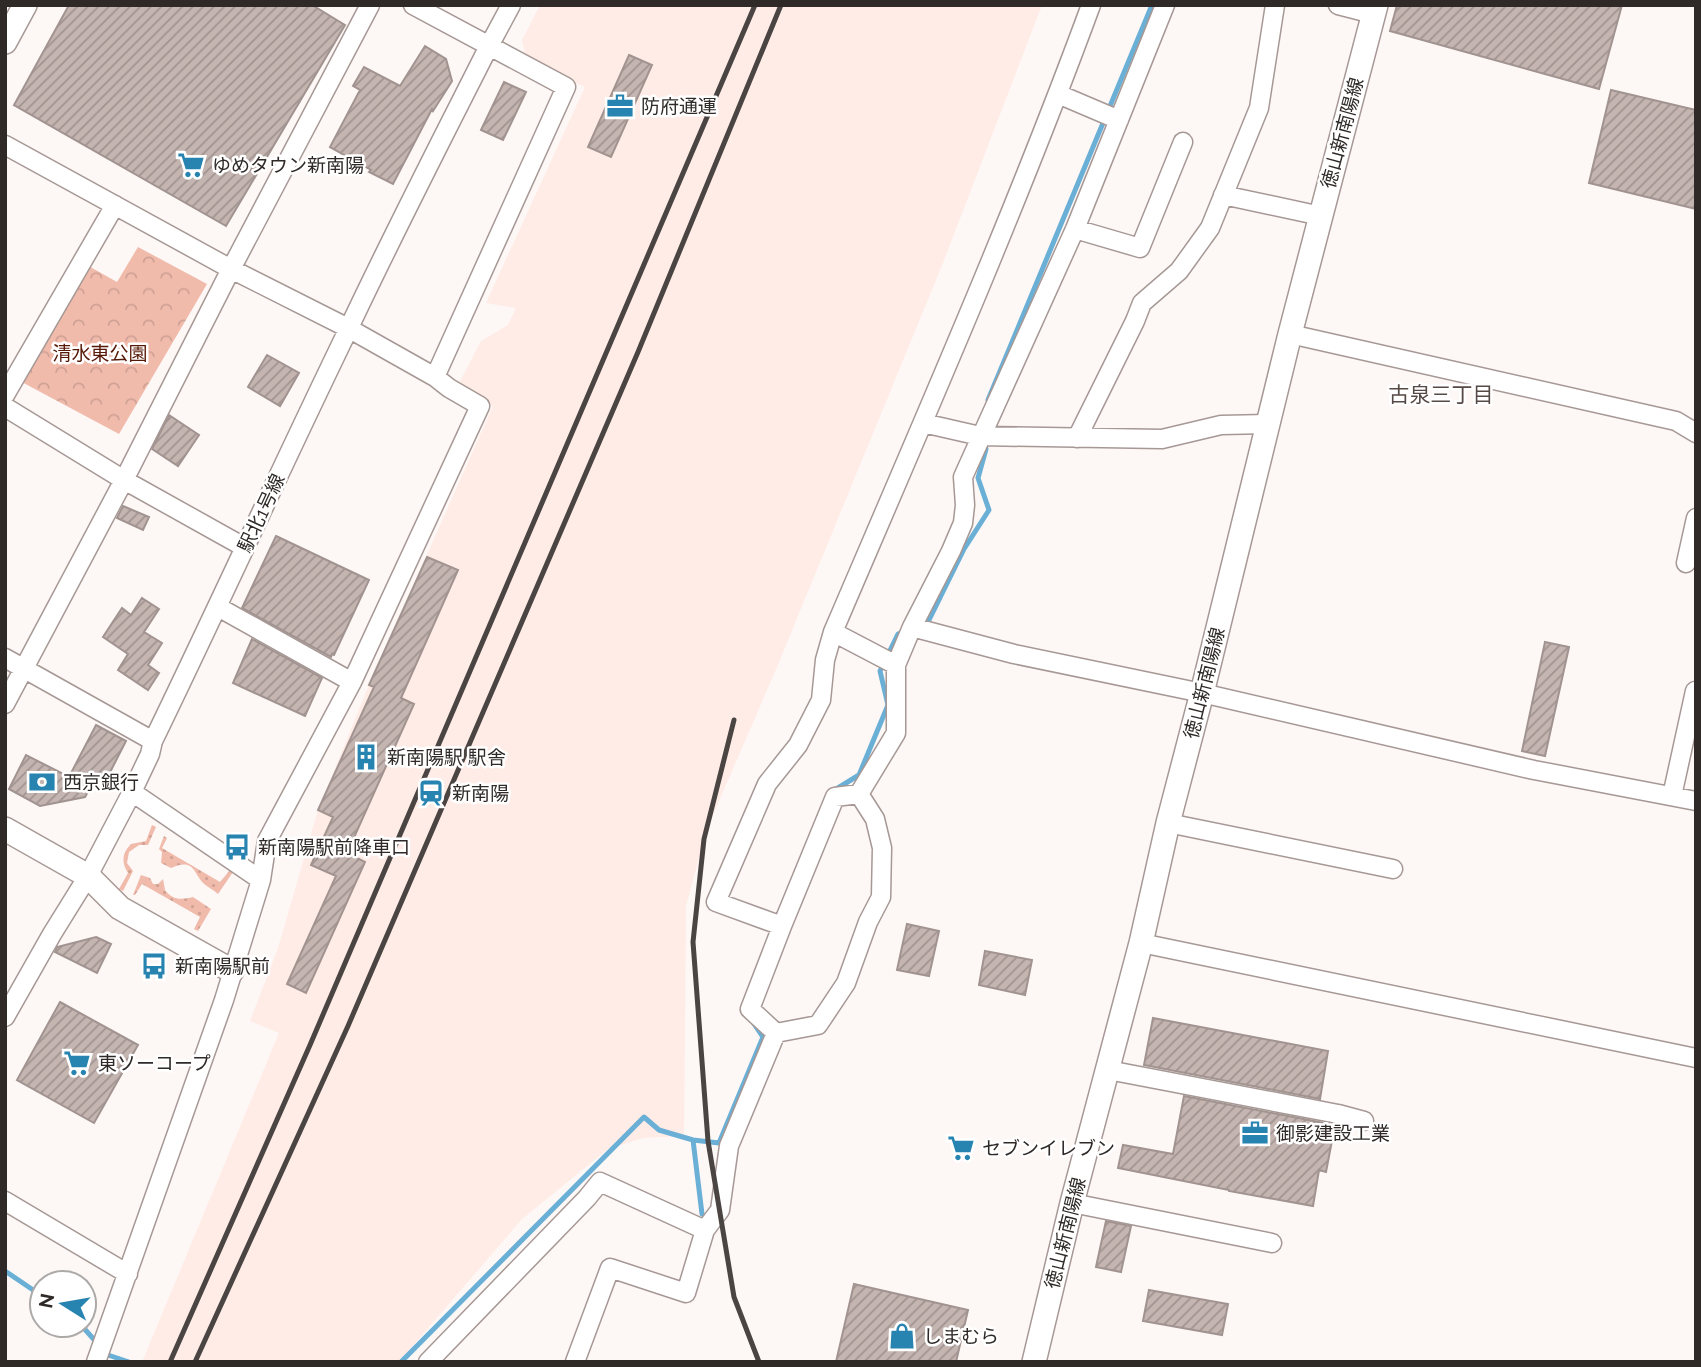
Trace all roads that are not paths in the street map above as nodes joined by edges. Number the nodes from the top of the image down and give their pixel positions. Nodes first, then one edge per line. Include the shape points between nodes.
1 (25, 5) edge
2 (370, 5) edge
3 (413, 5) edge
4 (511, 5) edge
5 (1091, 5) edge
6 (1165, 5) edge
7 (1275, 5) edge
8 (1338, 5) edge
9 (1374, 10) edge
10 (5, 42) edge
11 (489, 46) junction
12 (1058, 94) junction
13 (1119, 120) junction
14 (1183, 142) dead end
15 (5, 145) edge
16 (1223, 195) junction
17 (115, 205) junction
18 (1321, 216) junction
19 (1075, 229) junction
20 (230, 268) junction
21 (348, 328) junction
22 (1290, 334) junction
23 (435, 377) junction
24 (5, 395) edge
25 (5, 407) edge
26 (923, 423) junction
27 (1268, 424) junction
28 (1696, 433) edge
29 (980, 436) junction
30 (1077, 438) junction
31 (124, 480) junction
32 (1696, 518) edge
33 (244, 547) junction
34 (1686, 563) dead end
35 (218, 607) junction
36 (912, 627) junction
37 (834, 632) junction
38 (5, 658) edge
39 (896, 665) junction
40 (25, 668) junction
41 (352, 682) junction
42 (1695, 691) edge
43 (1202, 693) junction
44 (5, 704) edge
45 (153, 741) junction
46 (132, 792) junction
47 (859, 794) junction
48 (1672, 796) junction
49 (1696, 801) edge
50 (1168, 823) junction
51 (5, 829) edge
52 (1393, 869) dead end
53 (88, 876) junction
54 (261, 880) junction
55 (782, 926) junction
56 (1141, 943) junction
57 (232, 971) junction
58 (5, 1017) edge
59 (776, 1033) junction
60 (1696, 1058) edge
61 (1108, 1070) junction
62 (1364, 1121) dead end
63 (5, 1200) edge
64 (1072, 1203) junction
65 (705, 1230) junction
66 (1272, 1243) dead end
67 (128, 1274) junction
68 (96, 1362) edge
69 (428, 1362) edge
70 (575, 1362) edge
71 (1034, 1362) edge

1 - 10 main road
2 - 20 street
3 - 11 street
4 - 11 street, 駅北1号線
5 - 12 street
6 - 13 street
7 - 16 street via 1259,108
8 - 9 street
9 - 18 main road, 徳山新南陽線
11 - 21 street, 駅北1号線
11 - 23 street via 566,87
12 - 13 street
12 - 26 street
13 - 19 street
14 - 19 street via 1140,248
15 - 17 street
16 - 18 street
16 - 30 street via 1210,228 1179,271 1142,303
17 - 20 street
17 - 24 street
18 - 22 main road, 徳山新南陽線
19 - 29 street
20 - 21 street
20 - 31 street
21 - 23 street
21 - 33 street, 駅北1号線
22 - 27 main road, 徳山新南陽線
22 - 28 street via 1676,421
23 - 41 street via 480,406
25 - 31 street
26 - 29 street
26 - 37 street
27 - 30 street via 1221,425 1161,439
27 - 43 main road, 徳山新南陽線
29 - 30 street
29 - 36 street via 963,477 963,523
31 - 33 street
31 - 40 street
32 - 34 street
33 - 35 street, 駅北1号線
35 - 41 street
35 - 45 street, 駅北1号線
36 - 39 street
36 - 43 street via 1014,654
37 - 39 street
37 - 55 street via 825,660 821,700 798,745 767,784 716,902
38 - 40 street
39 - 47 street via 896,733
40 - 44 street
40 - 45 street
41 - 54 street via 267,841
42 - 48 street
43 - 48 street via 1534,770
43 - 50 main road, 徳山新南陽線
45 - 46 street, 駅北1号線
46 - 53 street, 駅北1号線
46 - 54 street
47 - 55 street via 835,797
47 - 59 street via 875,819 881,848 881,897 846,983 818,1025
48 - 49 street
50 - 52 street
50 - 56 main road, 徳山新南陽線
51 - 53 main road
53 - 57 main road via 120,908
53 - 58 street, 駅北1号線
54 - 57 street
55 - 59 street via 750,1009
56 - 60 street
56 - 61 main road, 徳山新南陽線
57 - 67 street
59 - 65 street via 729,1146 720,1210
61 - 62 street
61 - 64 main road, 徳山新南陽線
63 - 67 street
64 - 66 street
64 - 71 main road, 徳山新南陽線
65 - 69 street via 600,1182
65 - 70 street via 686,1293 610,1268
67 - 68 street

